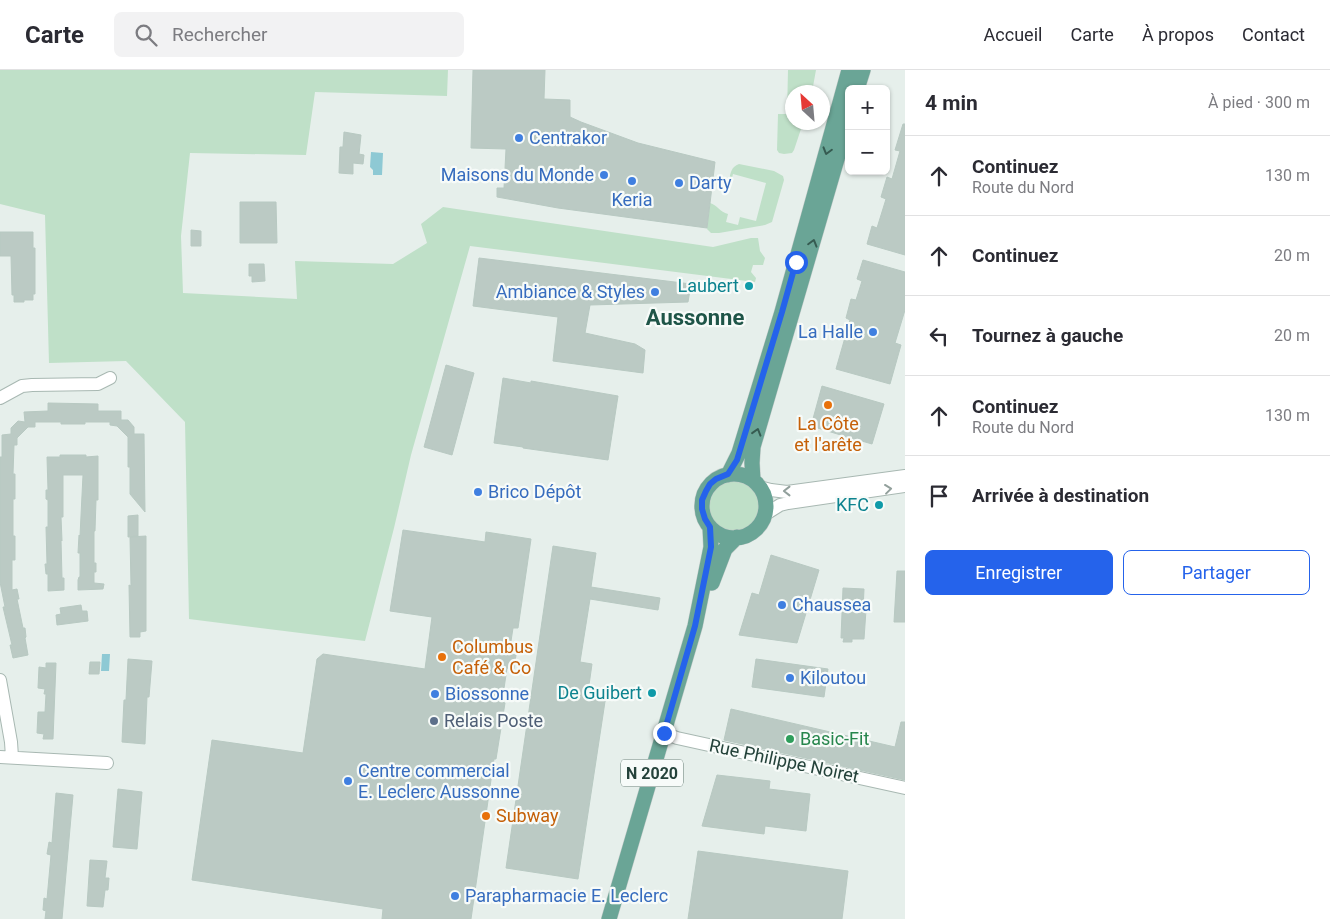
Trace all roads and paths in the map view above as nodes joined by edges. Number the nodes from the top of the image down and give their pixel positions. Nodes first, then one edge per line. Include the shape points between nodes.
1 (850, 70) edge
2 (863, 70) edge
3 (858, 85) edge
4 (845, 130) edge
5 (110, 378) dead end
6 (0, 398) edge
7 (728, 474) junction
8 (905, 476) edge
9 (756, 483) junction
10 (905, 486) edge
11 (764, 515) junction
12 (710, 527) junction
13 (737, 537) junction
14 (695, 626) junction
15 (0, 680) edge
16 (664, 733) junction
17 (6, 757) edge
18 (107, 763) dead end
19 (905, 788) edge
20 (609, 919) edge

1 -> 7 main road via 782,312 739,453
2 - 3 main road
9 -> 4 main road via 753,447
5 - 6 street via 98,384 32,384
7 - 9 main road via 745,476
7 - 12 main road via 710,484 702,500 702,509
8 -> 9 street via 787,492 771,490
9 - 11 main road via 765,500
11 -> 10 street via 788,503
11 - 13 main road via 757,528
12 - 13 main road via 722,535
12 - 14 main road, N 2020 via 711,547
13 - 14 main road, N 2020 via 722,555
14 - 16 main road, N 2020
15 - 17 street via 12,742
16 - 19 street, Rue Philippe Noiret
16 - 20 main road, N 2020
17 - 18 street

